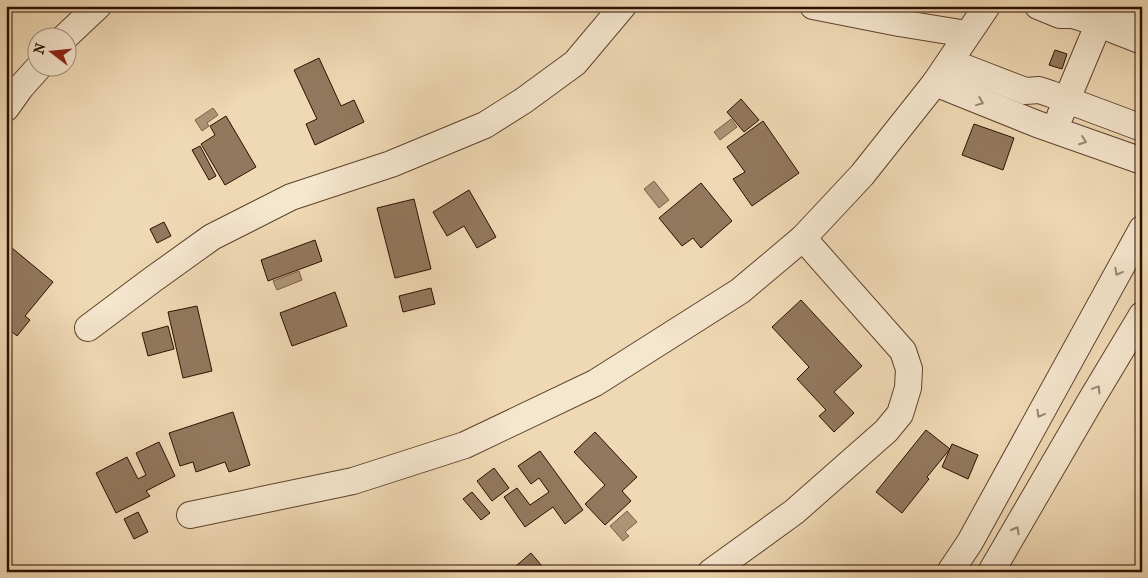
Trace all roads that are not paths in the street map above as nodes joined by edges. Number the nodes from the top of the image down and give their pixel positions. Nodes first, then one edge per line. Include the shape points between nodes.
1 (98, 6) edge
2 (623, 6) edge
3 (813, 6) edge
4 (987, 6) edge
5 (1049, 11) edge
6 (1102, 18) edge
7 (1142, 18) edge
8 (75, 28) edge
9 (967, 34) junction
10 (1142, 41) edge
11 (1142, 54) edge
12 (950, 62) junction
13 (29, 78) edge
14 (935, 83) junction
15 (6, 108) edge
16 (1061, 114) junction
17 (1142, 128) edge
18 (1142, 141) edge
19 (1142, 161) edge
20 (1142, 229) edge
21 (803, 238) junction
22 (1142, 315) edge
23 (88, 328) dead end
24 (190, 515) dead end
25 (711, 572) edge
26 (950, 572) edge
27 (992, 572) edge

1 - 8 street
2 - 23 street via 575,63 485,125 391,164 291,197 256,214 212,237
3 - 9 street
4 - 9 street
5 - 6 street
6 - 7 street
6 - 10 street
6 - 11 street
6 - 16 street
9 - 12 street
12 - 14 street
12 - 16 street via 1025,91 1039,90
13 - 15 street
14 -> 16 street
14 - 21 street via 862,175
16 - 17 street
16 - 18 street
16 -> 19 street
20 -> 26 street via 970,542
21 - 24 street via 740,291 595,383 465,445 353,482
21 - 25 street via 903,351 909,369 908,388 900,414 886,430 794,512
27 -> 22 street

